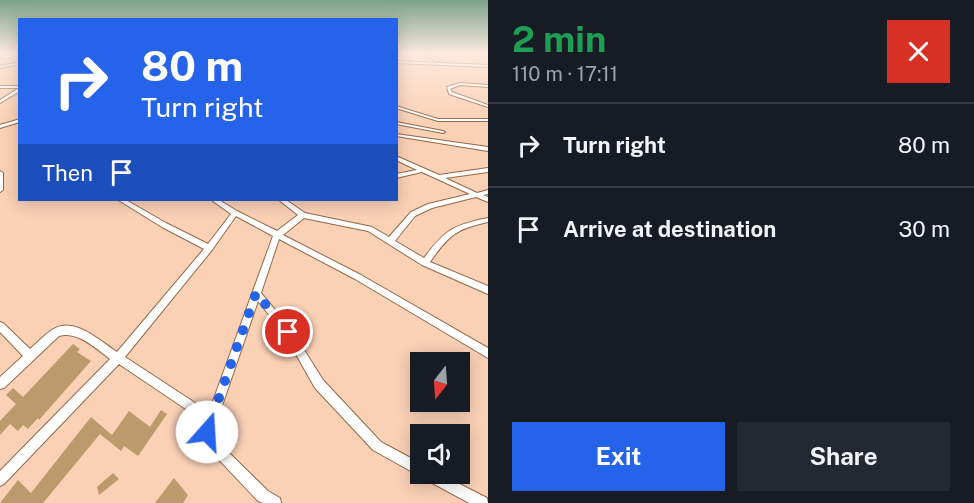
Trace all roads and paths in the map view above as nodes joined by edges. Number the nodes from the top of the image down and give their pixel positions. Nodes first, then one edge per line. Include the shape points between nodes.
1 (488, 86) edge
2 (0, 87) edge
3 (18, 88) edge
4 (18, 89) edge
5 (0, 102) edge
6 (488, 106) edge
7 (398, 108) edge
8 (488, 120) edge
9 (18, 121) edge
10 (398, 123) edge
11 (407, 125) junction
12 (0, 127) edge
13 (443, 132) dead end
14 (398, 135) edge
15 (407, 137) junction
16 (488, 149) edge
17 (398, 159) edge
18 (423, 170) junction
19 (488, 170) edge
20 (0, 173) edge
21 (398, 176) edge
22 (437, 177) junction
23 (0, 184) edge
24 (0, 190) edge
25 (488, 192) edge
26 (474, 194) junction
27 (488, 200) edge
28 (125, 201) edge
29 (217, 201) edge
30 (283, 201) edge
31 (235, 213) junction
32 (303, 215) junction
33 (488, 220) edge
34 (278, 235) junction
35 (390, 241) junction
36 (209, 248) junction
37 (425, 263) junction
38 (488, 290) edge
39 (256, 293) junction
40 (0, 326) edge
41 (488, 353) edge
42 (30, 356) junction
43 (117, 358) junction
44 (0, 384) edge
45 (211, 420) junction
46 (410, 464) edge
47 (0, 480) edge
48 (447, 484) edge
49 (262, 499) edge
50 (275, 503) edge
51 (482, 503) edge

1 - 6 street via 460,84 448,88 458,98
2 - 3 street
4 - 5 street
7 - 8 street via 438,120
9 - 12 street
10 - 11 street
11 - 13 street
11 - 15 street
14 - 15 street
15 - 16 street
17 - 18 street
18 - 21 street
18 - 22 street
19 - 22 street
20 - 23 street
22 - 26 street
23 - 24 street
25 - 26 street
26 - 27 street
26 - 35 street via 412,214
28 - 36 street
29 - 31 street
30 - 32 street
31 - 34 street
31 - 36 street
32 - 34 street
32 - 35 street via 360,226
33 - 37 street via 454,229 443,237
34 - 39 street
34 - 41 street
35 - 37 street
36 - 43 street
37 - 38 street
39 - 45 street
39 - 46 street via 288,332 319,384 377,446
40 - 42 street
42 - 43 street via 56,333 70,330
42 - 44 street
43 - 45 street
43 - 47 street
45 - 49 street via 209,441
48 - 51 street
49 - 50 street

